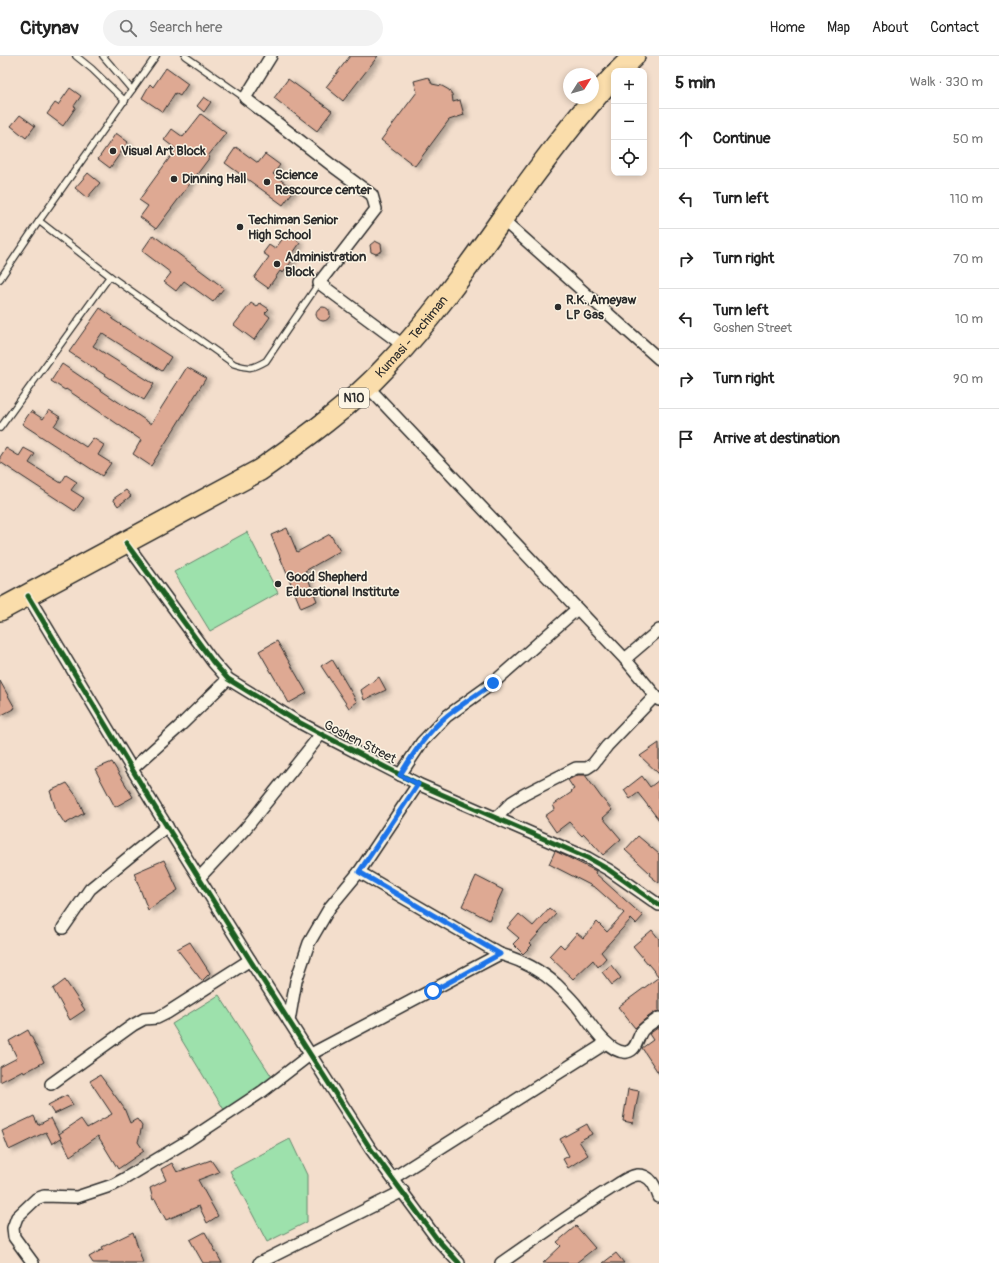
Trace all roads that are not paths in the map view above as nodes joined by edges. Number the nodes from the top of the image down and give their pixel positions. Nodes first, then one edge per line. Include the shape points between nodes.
1 (76, 56) edge
2 (103, 56) edge
3 (156, 56) edge
4 (184, 56) edge
5 (271, 56) edge
6 (634, 56) edge
7 (622, 68) edge
8 (611, 79) edge
9 (132, 90) junction
10 (245, 98) junction
11 (125, 101) junction
12 (502, 219) junction
13 (39, 221) junction
14 (110, 276) junction
15 (0, 279) edge
16 (319, 283) junction
17 (404, 346) junction
18 (659, 359) edge
19 (367, 386) junction
20 (0, 428) edge
21 (126, 543) junction
22 (28, 596) junction
23 (577, 609) junction
24 (0, 610) edge
25 (659, 630) edge
26 (625, 659) junction
27 (228, 678) junction
28 (657, 698) edge
29 (321, 734) junction
30 (132, 769) junction
31 (400, 775) junction
32 (418, 784) junction
33 (496, 818) junction
34 (167, 826) junction
35 (359, 872) junction
36 (199, 878) junction
37 (659, 905) edge
38 (63, 928) dead end
39 (500, 954) junction
40 (250, 960) junction
41 (659, 1018) edge
42 (289, 1020) junction
43 (606, 1043) junction
44 (311, 1054) junction
45 (51, 1084) dead end
46 (393, 1178) junction
47 (403, 1191) junction
48 (659, 1197) edge
49 (33, 1263) edge
50 (259, 1263) edge
51 (459, 1263) edge
52 (501, 1263) edge

1 - 11 lane
2 - 9 lane
3 - 9 lane
4 - 10 lane
5 - 10 street
6 - 7 highway
8 - 12 highway, Kumasi - Techiman / N10 via 580,115
9 - 11 lane
10 - 16 street via 372,195 376,209
11 - 13 lane
12 - 17 highway, Kumasi - Techiman / N10 via 453,287
12 - 18 street
13 - 14 lane
13 - 15 lane
14 - 16 lane via 234,364 248,368 266,361
14 - 20 lane
16 - 17 street
17 - 19 highway, Kumasi - Techiman / N10
19 - 21 highway, Kumasi - Techiman / N10 via 260,470
19 - 23 street
21 - 22 highway, Kumasi - Techiman / N10
21 - 27 street, Goshen Street via 213,662
22 - 24 highway, Kumasi - Techiman / N10
22 - 30 street
23 - 26 street
23 - 31 street via 493,683 447,716 422,742
25 - 26 street
26 - 28 street
27 - 29 street, Goshen Street
27 - 30 street
28 - 33 street via 607,746 593,764 587,768 576,768 525,794 512,802
29 - 31 street, Goshen Street
29 - 36 street via 245,829
30 - 34 street
31 - 32 street, Goshen Street
32 - 33 street, Goshen Street
32 - 35 street
33 - 37 street, Goshen Street via 588,858
34 - 36 street
34 - 38 street via 90,889
35 - 39 street
35 - 42 street via 330,907 309,943 296,981
36 - 40 street
39 - 43 street via 531,965 556,984
39 - 44 street
40 - 42 street
40 - 45 street via 167,1013 133,1025
41 - 43 street via 642,1030 635,1047 628,1052 620,1052
42 - 44 street
43 - 46 street
44 - 46 street via 370,1148
44 - 49 street via 263,1091 124,1179 77,1197 44,1196 36,1199 17,1217 13,1228 14,1237
46 - 47 street
47 - 50 street
47 - 51 street via 437,1239
48 - 52 street via 655,1185 648,1178 637,1175 575,1211

